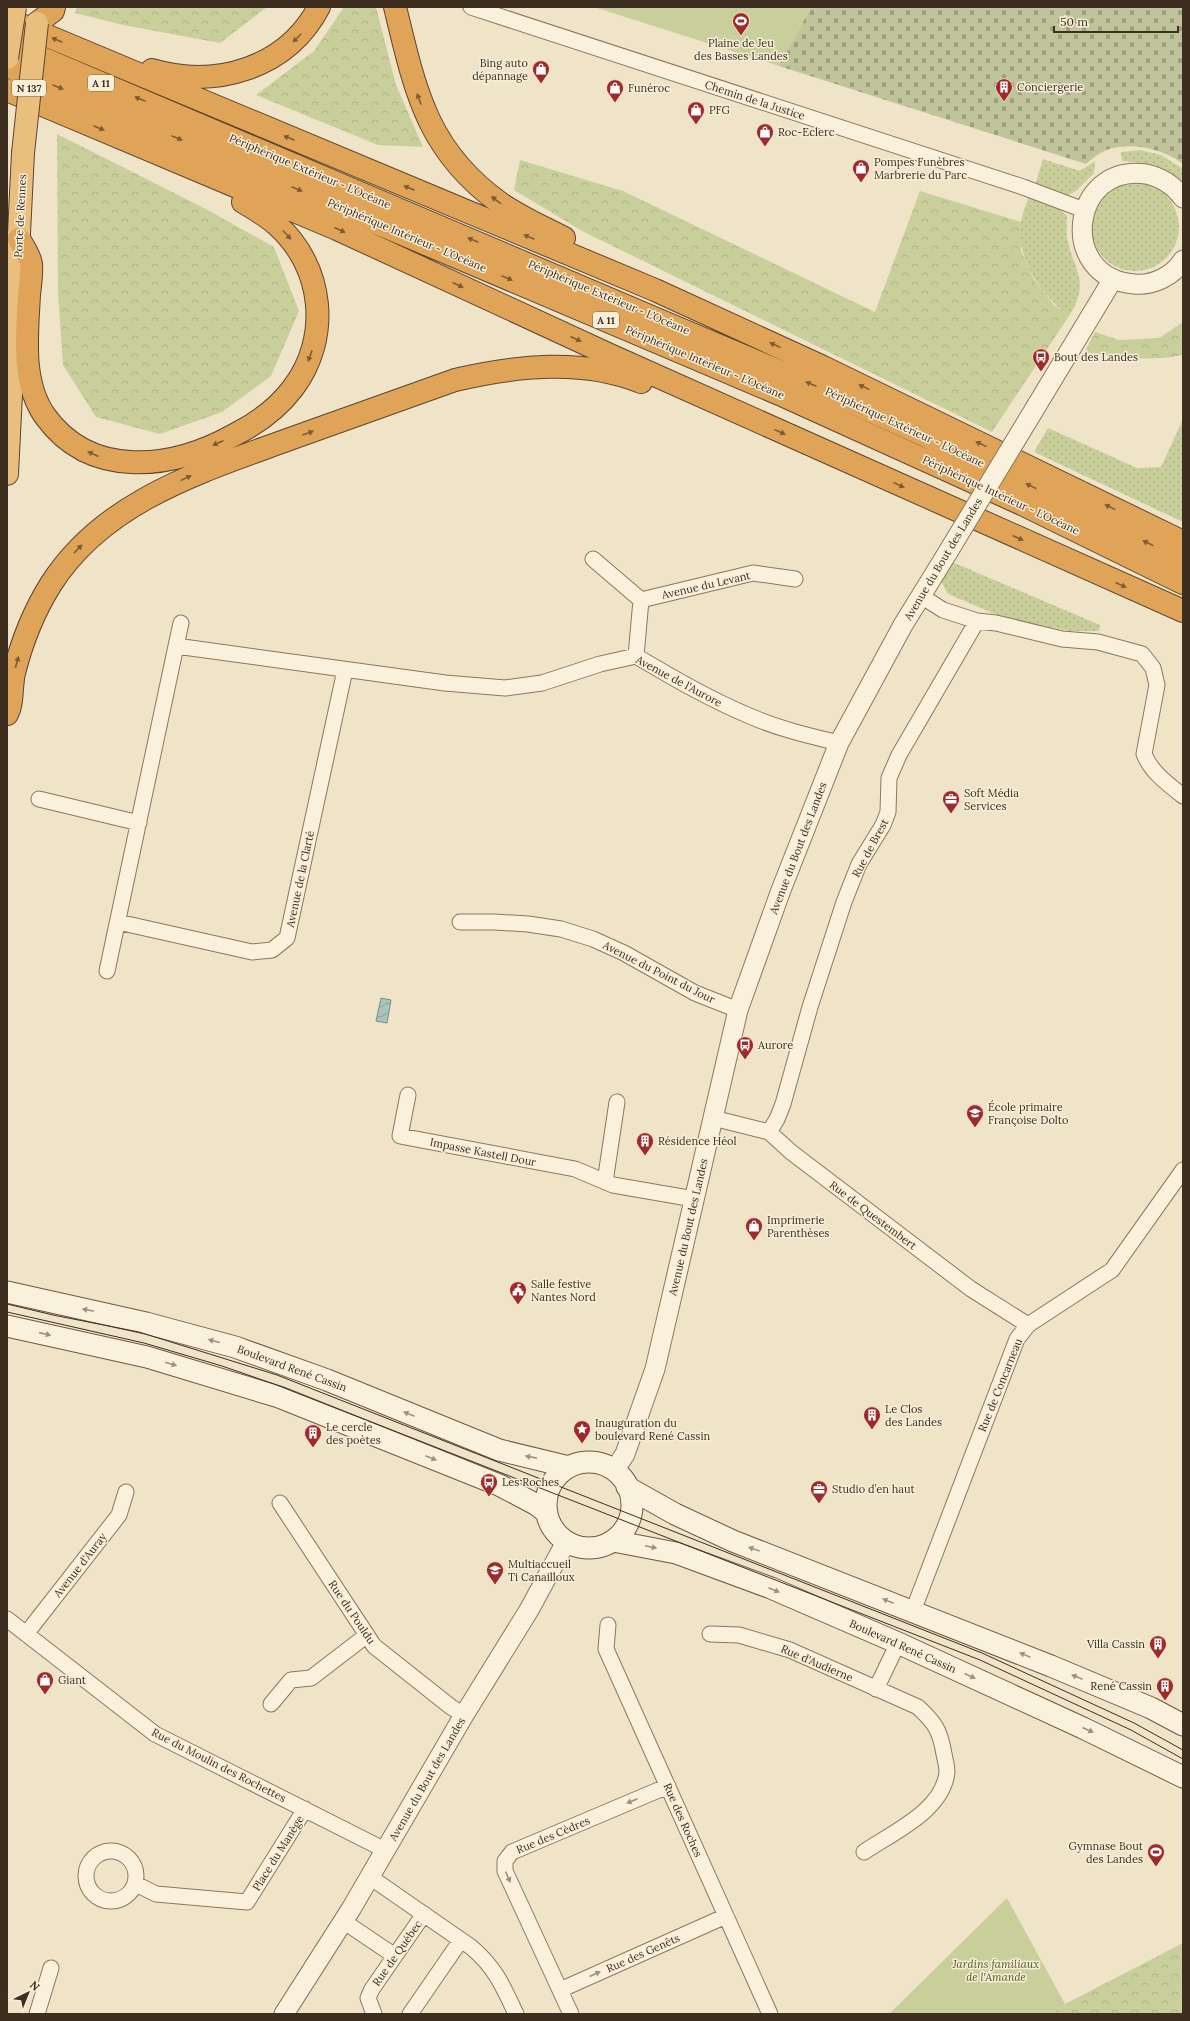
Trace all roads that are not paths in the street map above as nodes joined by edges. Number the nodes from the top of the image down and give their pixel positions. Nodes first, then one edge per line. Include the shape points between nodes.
1 (15, 7) edge
2 (54, 7) edge
3 (320, 7) edge
4 (395, 7) edge
5 (471, 7) edge
6 (39, 15) edge
7 (7, 19) edge
8 (7, 43) edge
9 (16, 62) edge
10 (119, 67) junction
11 (7, 90) edge
12 (226, 184) junction
13 (1183, 198) edge
14 (1084, 210) junction
15 (19, 239) junction
16 (1183, 260) edge
17 (1113, 279) junction
18 (655, 290) junction
19 (745, 416) junction
20 (7, 474) edge
21 (1183, 542) edge
22 (593, 559) dead end
23 (1183, 560) edge
24 (795, 579) dead end
25 (1183, 583) edge
26 (921, 596) junction
27 (641, 600) junction
28 (1183, 611) edge
29 (977, 621) junction
30 (181, 623) dead end
31 (176, 646) junction
32 (636, 656) junction
33 (345, 670) junction
34 (7, 714) edge
35 (839, 744) junction
36 (1183, 796) edge
37 (39, 798) dead end
38 (139, 823) junction
39 (118, 922) junction
40 (460, 922) dead end
41 (107, 971) dead end
42 (738, 1010) junction
43 (408, 1095) dead end
44 (617, 1102) dead end
45 (713, 1118) junction
46 (769, 1132) junction
47 (1183, 1170) edge
48 (605, 1182) junction
49 (694, 1200) junction
50 (7, 1292) edge
51 (1028, 1325) junction
52 (7, 1326) edge
53 (569, 1467) junction
54 (621, 1479) junction
55 (126, 1492) dead end
56 (280, 1504) dead end
57 (547, 1513) junction
58 (613, 1540) junction
59 (566, 1542) junction
60 (913, 1611) junction
61 (7, 1619) edge
62 (608, 1625) dead end
63 (26, 1634) junction
64 (710, 1634) dead end
65 (367, 1635) junction
66 (898, 1643) junction
67 (876, 1688) junction
68 (271, 1704) dead end
69 (464, 1715) junction
70 (1183, 1724) edge
71 (1183, 1777) edge
72 (668, 1786) junction
73 (305, 1809) junction
74 (385, 1850) junction
75 (864, 1852) dead end
76 (370, 1877) junction
77 (136, 1884) dead end
78 (424, 1914) junction
79 (726, 1916) junction
80 (343, 1921) junction
81 (462, 1940) junction
82 (395, 1956) junction
83 (51, 1968) dead end
84 (560, 1990) junction
85 (37, 2014) edge
86 (284, 2014) edge
87 (374, 2014) edge
88 (410, 2014) edge
89 (516, 2014) edge
90 (570, 2014) edge
91 (770, 2014) edge

1 - 9 highway, bridge
2 - 6 highway via 53,11
3 -> 10 highway via 306,29 280,54 235,74 216,77 178,76 140,66
18 -> 4 highway via 641,276 514,212 484,191 464,172 447,152 423,110
5 - 14 street, Chemin de la Justice via 1023,187
6 - 15 highway, Porte de Rennes / N 137, bridge via 23,153
10 -> 7 highway
8 - 9 highway
23 -> 9 highway, Périphérique Extérieur - L’Océane / A 11 via 926,436 828,392
9 -> 25 highway, Périphérique Intérieur - L’Océane / A 11 via 784,396 1018,502
18 -> 10 highway
11 -> 12 highway
12 -> 15 highway via 236,197 265,214 299,250 310,270 316,291 318,329 310,358 294,387 284,399 240,432 181,458 145,463 101,457 64,437 47,418 36,400 30,376 27,352 31,262
12 -> 19 highway via 336,229
13 - 14 street via 1176,189 1159,178 1131,174 1112,179 1103,185 1095,192
14 - 17 street via 1081,230 1086,250 1096,267
15 - 20 highway, Porte de Rennes / N 137
16 - 17 street via 1169,274 1154,282 1137,284
17 - 26 street, Avenue du Bout des Landes, bridge
21 -> 18 highway via 823,367
19 -> 28 highway
34 -> 19 highway via 16,666 26,635 37,608 69,559 116,517 144,499 195,474 455,380 514,368 537,366 588,369 627,376 725,415
22 - 27 street
24 - 27 street, Avenue du Levant via 753,573
26 - 29 street via 943,610
26 - 35 street, Avenue du Bout des Landes
27 - 32 street
29 - 36 street via 1062,639 1098,642 1142,654 1153,668 1157,685 1144,754 1148,764 1159,776
29 - 46 street, Rue de Brest via 898,755 889,778 888,812 859,864 844,902 782,1104
30 - 31 street
31 - 33 street
31 - 38 street
32 - 33 street, Avenue de l'Aurore via 600,664 542,683 505,688
32 - 35 street, Avenue de l'Aurore via 712,699 753,718
33 - 39 street, Avenue de la Clarté via 287,938 272,950 252,952
35 - 42 street, Avenue du Bout des Landes via 781,890
37 - 38 street
38 - 39 street
39 - 41 street
40 - 42 street, Avenue du Point du Jour via 528,924 561,929 593,939 696,993
42 - 45 street, Avenue du Bout des Landes
43 - 48 street, Impasse Kastell Dour via 400,1136 575,1169
44 - 48 street
45 - 46 street, Rue de Questembert
45 - 49 street, Avenue du Bout des Landes
46 - 51 street, Rue de Questembert via 791,1152 971,1289
47 - 51 street, Rue de Concarneau via 1112,1270
48 - 49 street, Impasse Kastell Dour
49 - 54 street, Avenue du Bout des Landes via 655,1369 625,1454
53 -> 50 main road, Boulevard René Cassin via 499,1450 328,1380 235,1347 146,1323
51 - 60 street, Rue de Concarneau via 1017,1339
52 -> 57 main road via 147,1357 279,1397 499,1486 537,1505
53 - 54 main road via 592,1462
53 - 57 main road via 559,1474 550,1486 546,1502
54 - 58 main road via 631,1500 630,1517 622,1532
60 -> 54 main road via 733,1541 675,1514
55 - 63 street, Avenue d'Auray via 119,1515
56 - 65 street, Rue du Pouldu
57 - 59 main road via 552,1527
58 - 59 main road via 590,1548
58 -> 66 main road, Boulevard René Cassin via 653,1547 700,1560
59 - 69 street, Avenue du Bout des Landes via 529,1610
70 -> 60 main road via 1058,1669
61 - 63 street, Rue du Moulin des Rochettes
62 - 72 street, Rue des Roches via 606,1649
63 - 73 street, Rue du Moulin des Rochettes via 155,1734
64 - 67 street, Rue d'Audierne via 739,1635 790,1650
65 - 68 street via 311,1678 290,1680
65 - 69 street, Rue du Pouldu via 374,1646
66 - 67 street
66 -> 71 main road, Boulevard René Cassin
67 - 75 street, Rue d'Audierne via 918,1707 934,1721 942,1743 947,1771 941,1793 926,1811
69 - 74 street, Avenue du Bout des Landes
72 - 79 street, Rue des Roches
72 -> 84 street, Rue des Cèdres via 512,1852 505,1861 505,1871
73 - 74 street, Rue du Moulin des Rochettes
73 - 77 street, Place du Manège via 247,1902 156,1894
74 - 76 street, Avenue du Bout des Landes
76 - 78 street, Rue de Québec
76 - 80 street, Avenue du Bout des Landes
78 - 81 street, Rue de Québec
78 - 82 street, Rue de Québec
84 -> 79 street, Rue des Genêts
79 - 91 street, Rue des Roches
80 - 82 street
80 - 86 street, Avenue du Bout des Landes
81 - 88 street
81 - 89 street, Rue de Québec via 487,1960 501,1980
82 - 87 street, Rue de Québec via 368,1998
83 - 85 street
84 - 90 street

